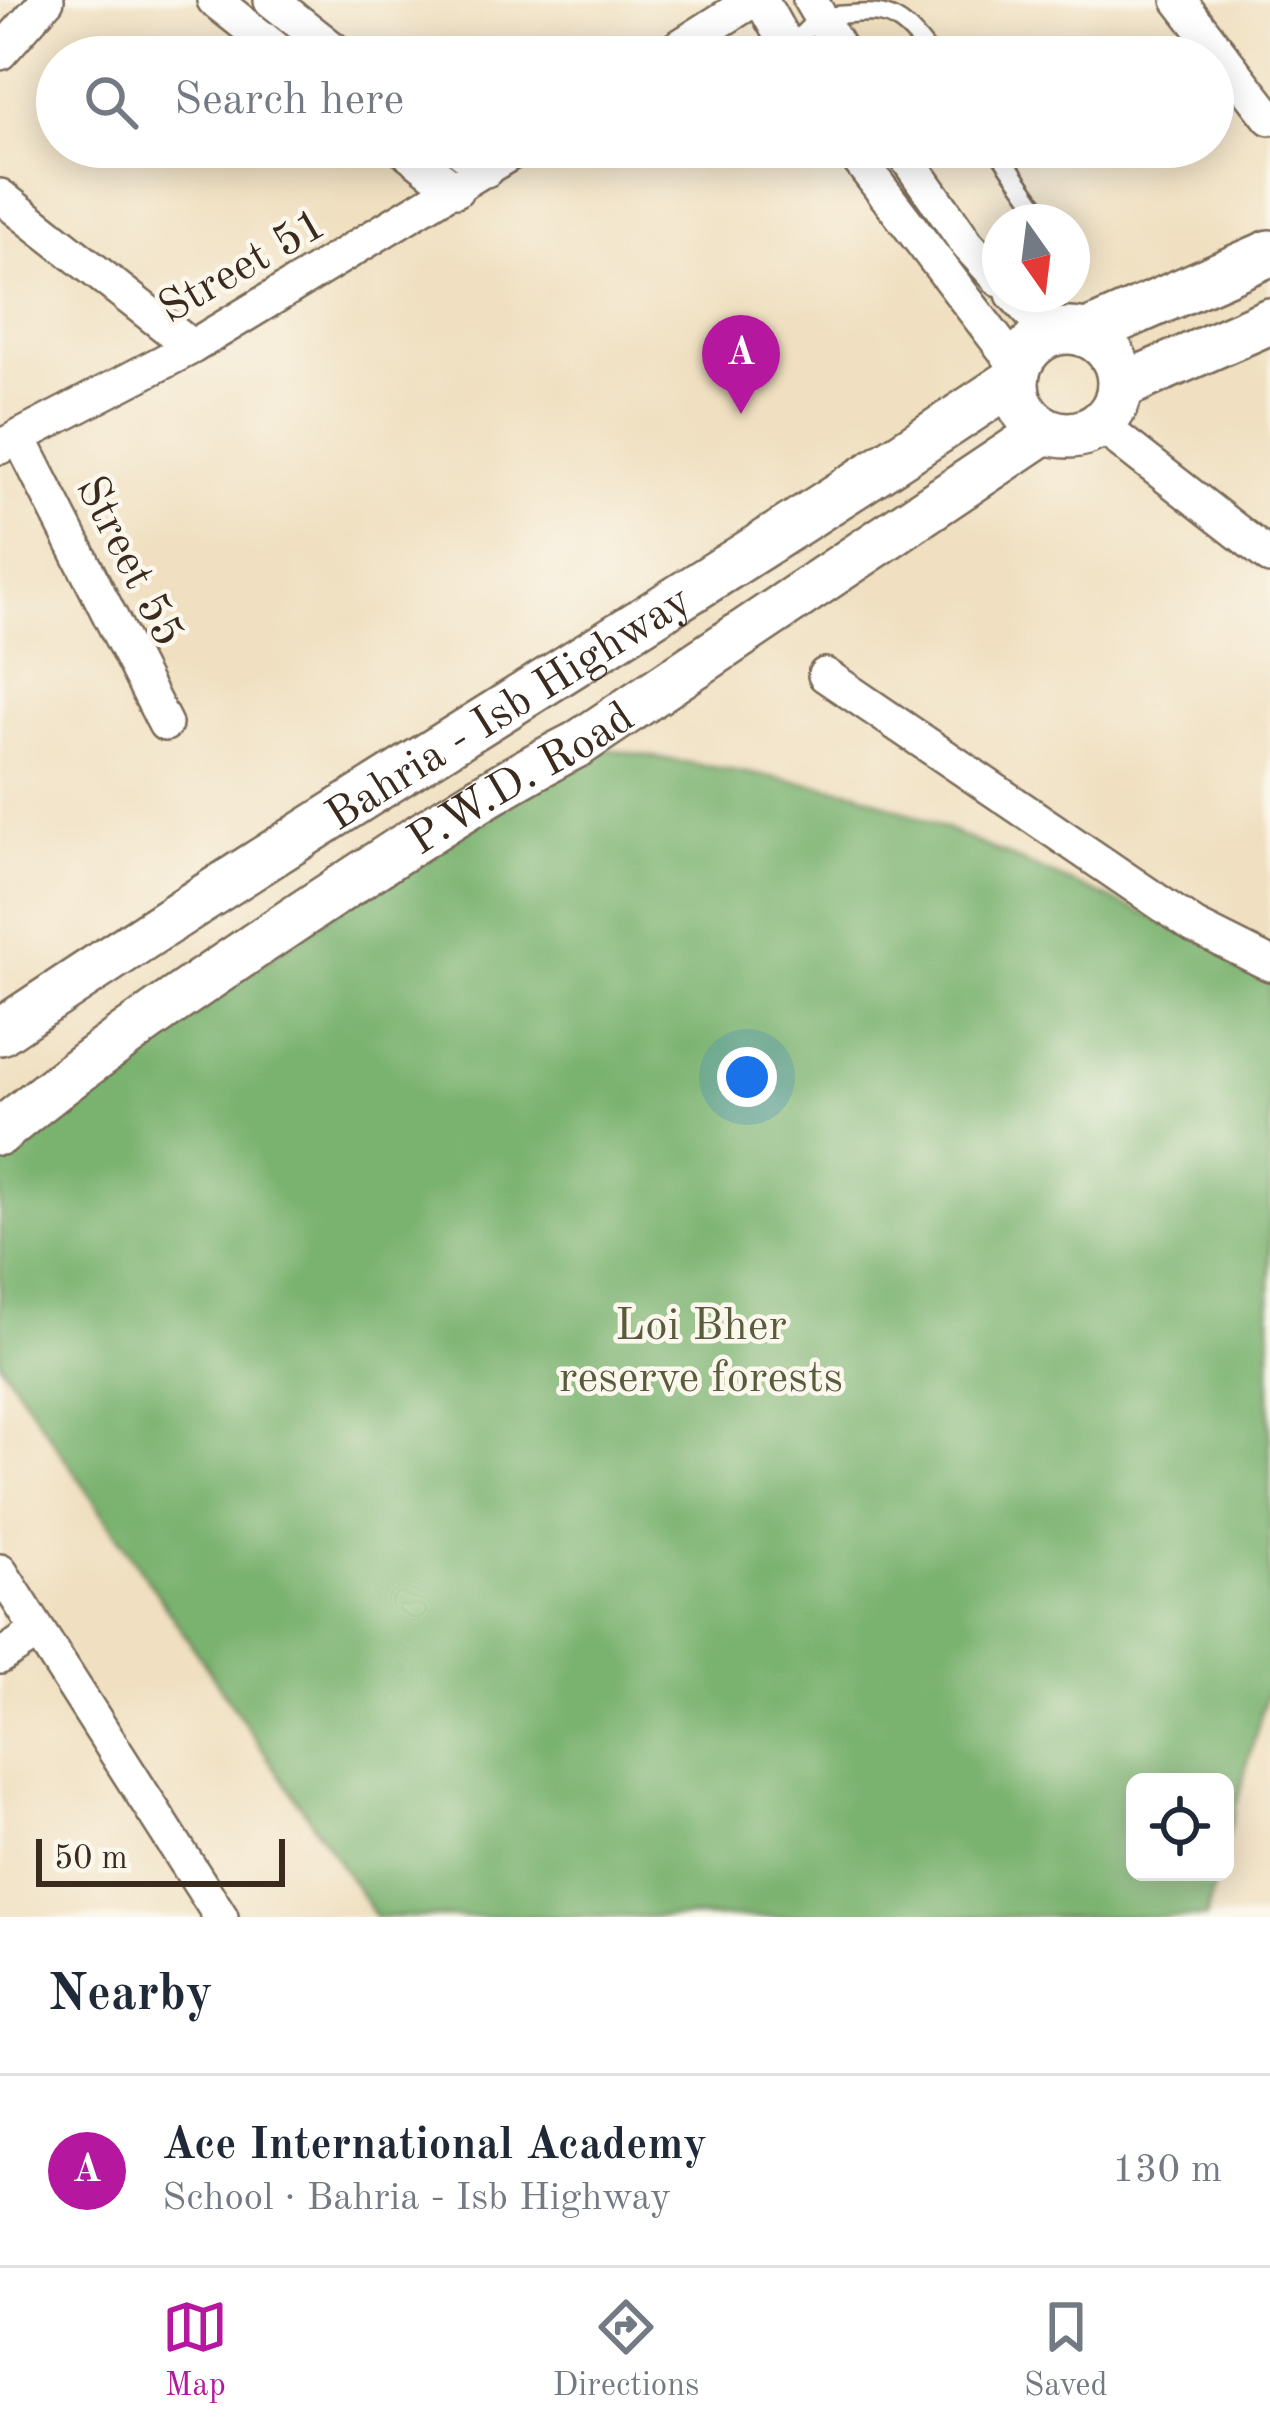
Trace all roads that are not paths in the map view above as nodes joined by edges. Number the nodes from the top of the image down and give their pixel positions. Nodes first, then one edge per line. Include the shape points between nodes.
1 (47, 0) edge
2 (214, 0) edge
3 (272, 0) edge
4 (757, 0) edge
5 (1179, 0) edge
6 (815, 8) edge
7 (259, 36) edge
8 (317, 36) edge
9 (698, 36) edge
10 (779, 36) edge
11 (799, 36) edge
12 (832, 36) edge
13 (917, 36) edge
14 (1207, 36) edge
15 (0, 53) edge
16 (1234, 71) edge
17 (1270, 118) edge
18 (428, 168) edge
19 (484, 168) edge
20 (489, 168) edge
21 (865, 168) edge
22 (914, 168) edge
23 (1010, 168) edge
24 (486, 170) junction
25 (456, 190) junction
26 (0, 196) edge
27 (1035, 204) edge
28 (1270, 253) edge
29 (982, 260) edge
30 (1037, 312) edge
31 (1270, 321) edge
32 (1067, 334) junction
33 (192, 347) junction
34 (1017, 374) junction
35 (1110, 406) junction
36 (1046, 430) junction
37 (9, 442) edge
38 (1270, 556) edge
39 (825, 675) dead end
40 (165, 724) dead end
41 (1270, 964) edge
42 (17, 1020) edge
43 (73, 1072) junction
44 (0, 1132) edge
45 (0, 1570) edge
46 (36, 1633) junction
47 (0, 1657) edge
48 (221, 1917) edge

1 - 15 street
2 - 7 street
3 - 8 street
4 - 9 street
4 - 10 street
5 - 14 street
6 - 11 lane
6 - 12 street
6 - 13 lane via 878,13 906,21
16 - 17 street
18 - 25 street
19 - 24 street
20 - 24 street, Street 51
21 - 34 street
22 - 29 street
23 - 27 lane
24 - 25 street, Street 51
25 - 33 street, Street 51
26 - 33 street
28 - 32 main road
30 - 32 street
31 - 35 main road
32 - 34 main road via 1025,353
32 - 35 main road via 1105,346 1117,364
33 - 37 street, Street 51
34 - 36 main road via 1019,400
34 - 42 main road, Bahria - Isb Highway via 809,518 215,887
35 - 36 main road via 1074,435
35 - 38 street
36 - 43 main road, P.W.D. Road via 578,743 478,797
37 - 40 street, Street 55
39 - 41 street via 1194,926
42 - 43 main road
43 - 44 main road, P.W.D. Road
45 - 46 street
46 - 47 street
46 - 48 street

